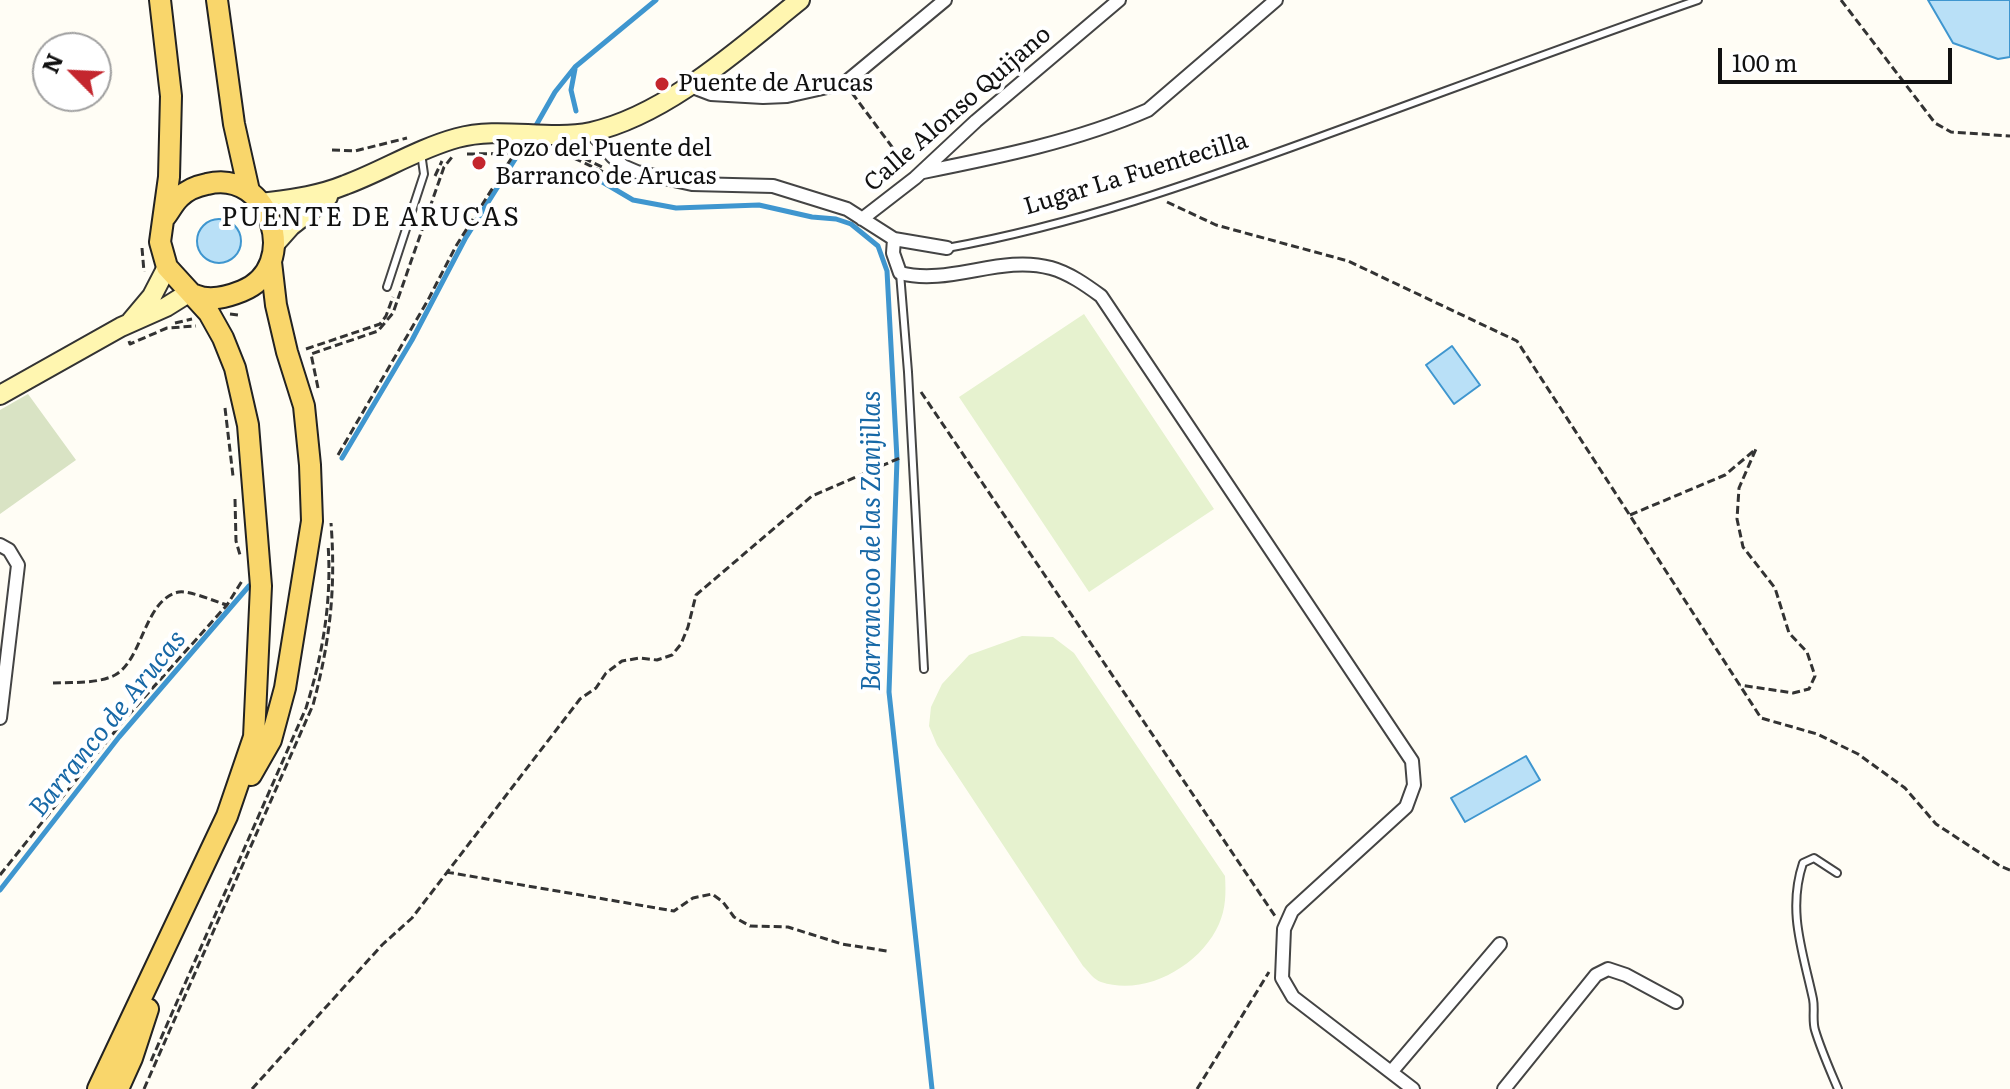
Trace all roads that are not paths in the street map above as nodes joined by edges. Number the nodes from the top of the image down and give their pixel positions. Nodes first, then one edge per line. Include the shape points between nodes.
1 (160, 0) edge
2 (217, 0) edge
3 (800, 0) edge
4 (945, 0) edge
5 (1119, 0) edge
6 (1276, 0) edge
7 (1698, 0) edge
8 (690, 86) junction
9 (591, 132) junction
10 (421, 150) junction
11 (919, 175) junction
12 (347, 185) junction
13 (256, 197) junction
14 (165, 217) junction
15 (862, 219) junction
16 (894, 239) junction
17 (947, 248) joint
18 (273, 253) junction
19 (167, 267) junction
20 (900, 273) junction
21 (387, 287) dead end
22 (192, 293) junction
23 (129, 332) junction
24 (0, 395) edge
25 (0, 545) edge
26 (924, 669) dead end
27 (0, 718) edge
28 (227, 816) junction
29 (1837, 873) dead end
30 (173, 933) junction
31 (1500, 944) dead end
32 (1676, 1002) dead end
33 (1392, 1071) junction
34 (98, 1089) edge
35 (118, 1089) edge
36 (1413, 1089) edge
37 (1504, 1089) edge
38 (1838, 1089) edge

1 - 14 main road via 171,96
2 - 13 main road via 234,124
3 - 8 main road
4 - 8 street via 845,83 763,97 711,94
5 - 11 street, Calle Alonso Quijano
6 - 11 street via 1148,110 996,158
7 - 17 lane, Lugar La Fuentecilla via 1153,196 1000,239
8 - 9 main road
9 - 10 main road via 565,142 478,135
9 - 15 street, Lugar La Fuentecilla via 623,166 637,172 692,184 773,186 847,209
10 - 12 main road
10 - 21 lane via 424,174
11 - 15 street, Calle Alonso Quijano
12 - 13 main road via 310,197
12 - 18 main road via 312,208
13 - 14 main road via 234,183 214,182 179,197
13 - 18 main road via 273,222
14 - 19 main road via 160,242
15 - 16 street, Lugar La Fuentecilla
16 - 17 street, Lugar La Fuentecilla
16 - 20 street
18 - 22 main road via 262,277 249,288 210,299
18 - 28 main road via 276,305 304,406 312,521 285,688 271,740
19 - 22 main road
19 - 23 main road
20 - 26 lane
20 - 33 street via 919,278 1019,264 1051,268 1101,296 1412,761 1414,785 1406,807 1292,911 1284,929 1282,978 1293,997
22 - 23 main road
22 - 28 main road via 235,368 248,425 261,586 254,737
23 - 24 main road
25 - 27 street via 18,565
28 - 30 main road
29 - 38 lane via 1814,858 1803,863 1795,908 1814,1027
30 - 34 main road
30 - 35 main road
31 - 33 street
32 - 37 street via 1626,975 1608,969 1596,975
33 - 36 street

